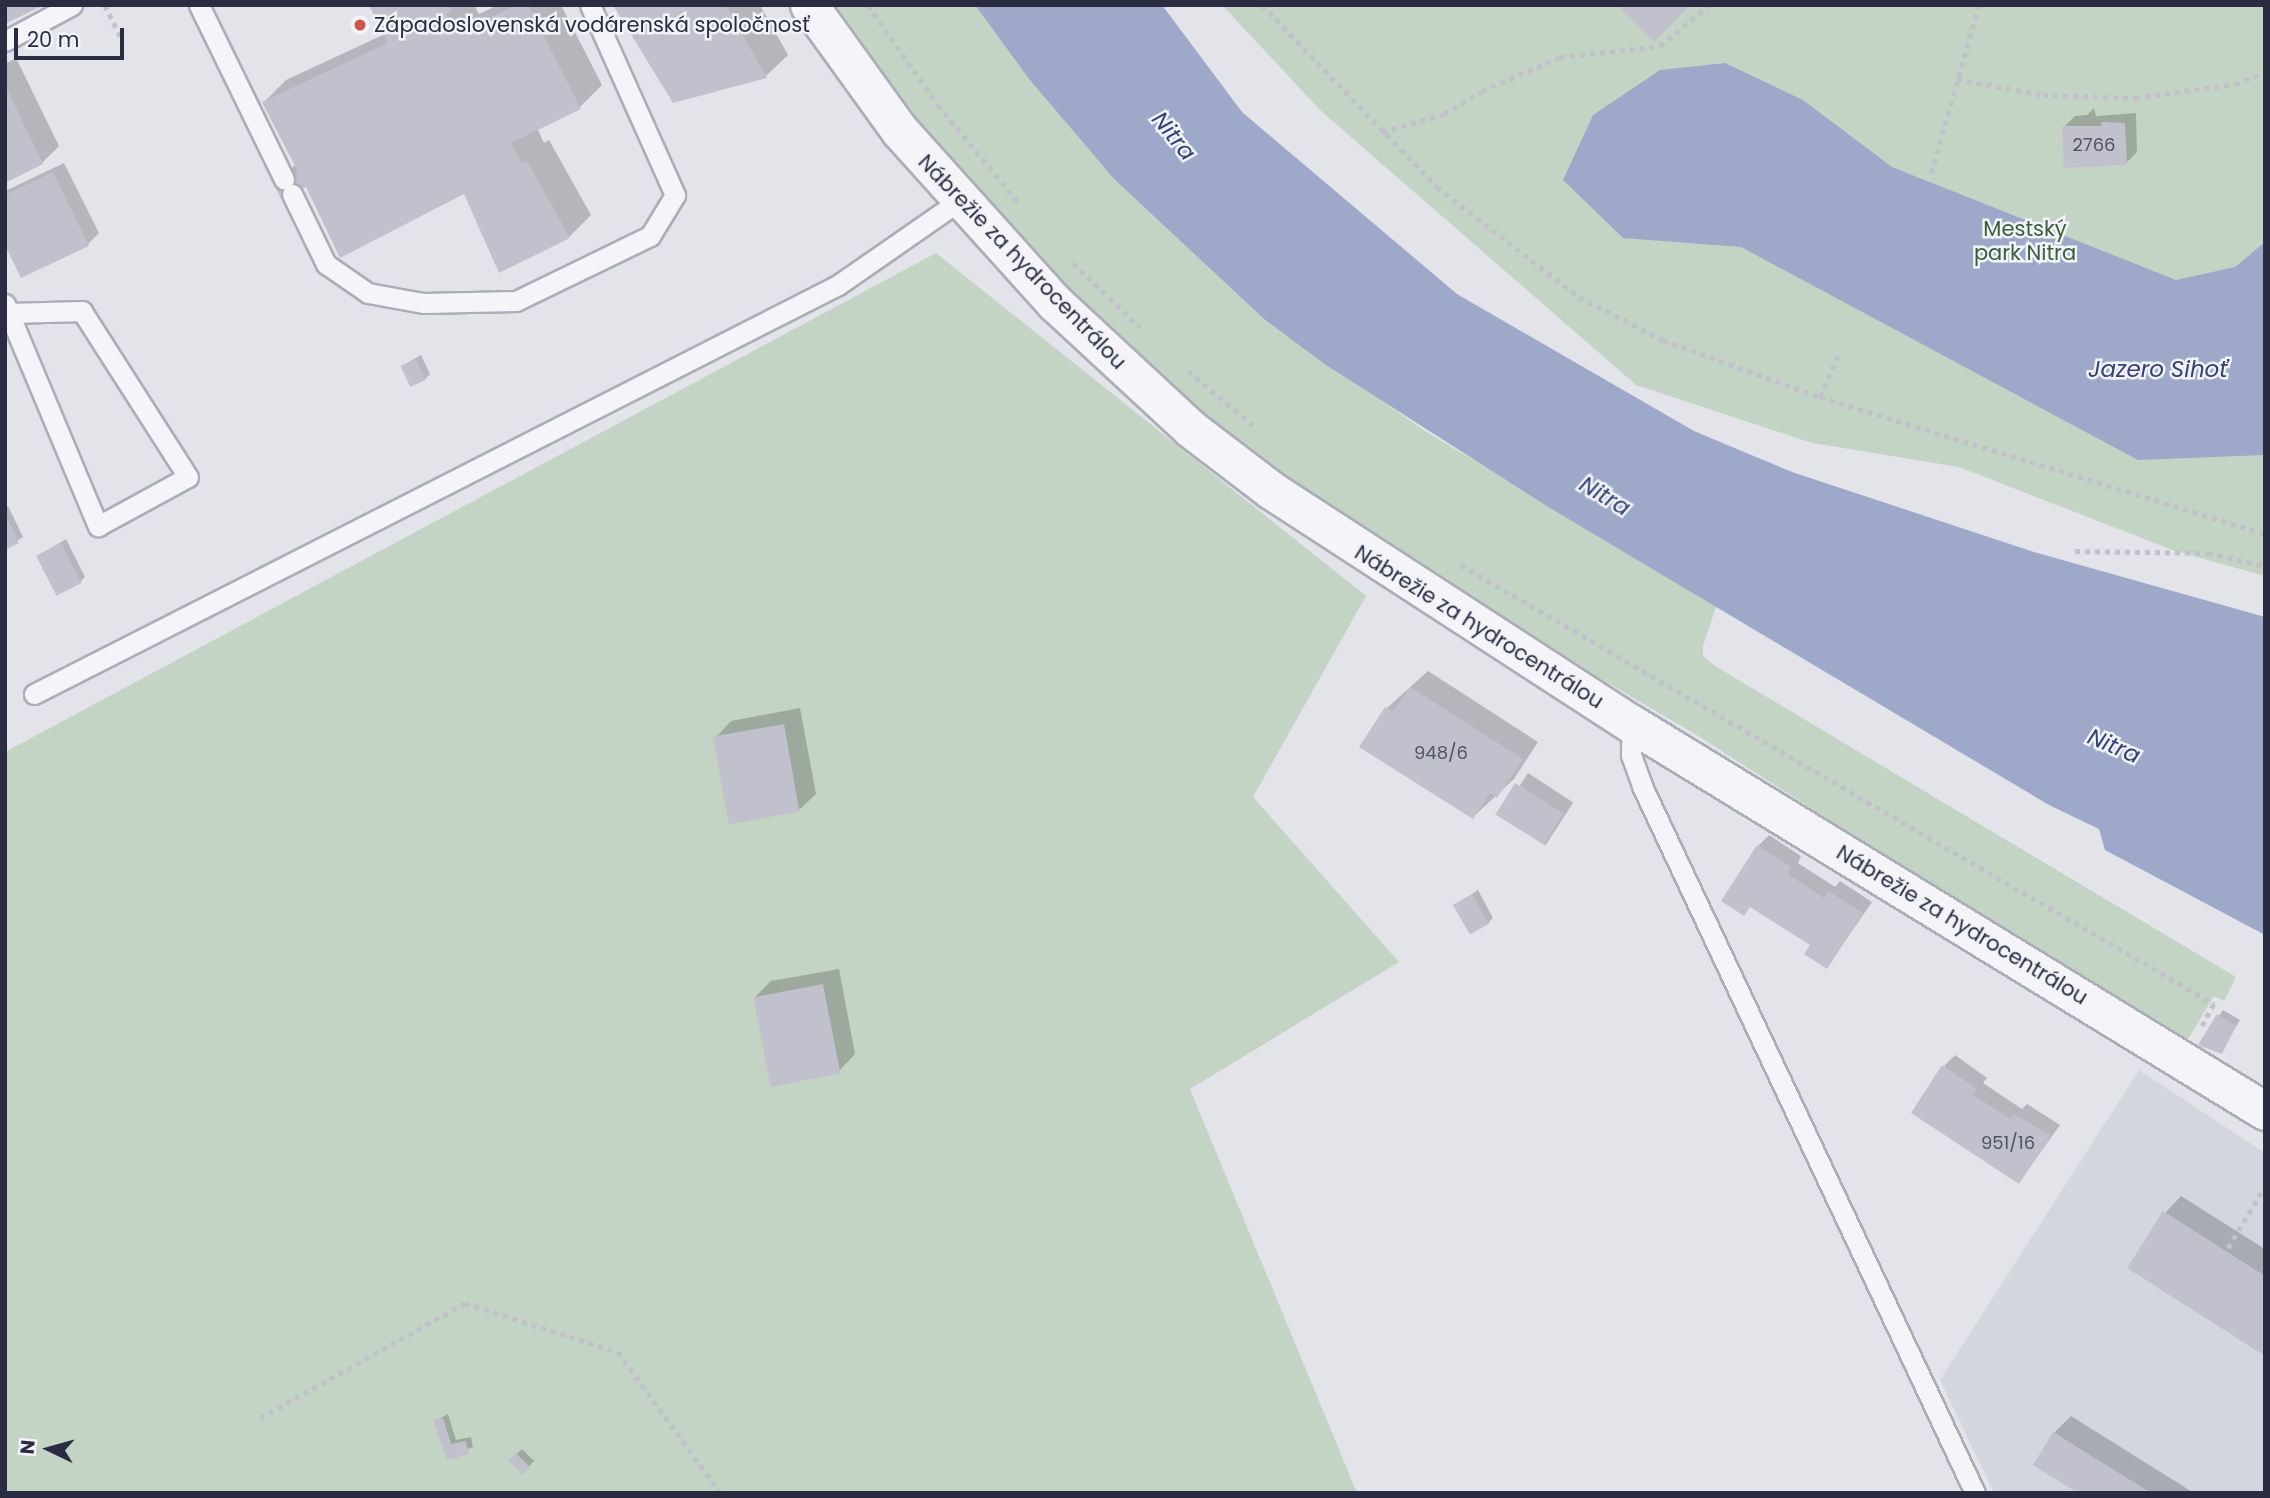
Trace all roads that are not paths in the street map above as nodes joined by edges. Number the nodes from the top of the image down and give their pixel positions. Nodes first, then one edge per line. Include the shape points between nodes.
1 (72, 5) edge
2 (199, 5) edge
3 (590, 5) edge
4 (809, 5) edge
5 (5, 41) edge
6 (959, 201) junction
7 (7, 308) edge
8 (34, 694) dead end
9 (1632, 724) junction
10 (2265, 1111) edge
11 (1975, 1493) edge

1 - 5 lane
2 - 3 lane via 326,264 368,293 423,303 516,301 650,236 675,195
4 - 6 street, Nábrežie za hydrocentrálou via 892,121
6 - 8 lane via 838,285
6 - 9 street, Nábrežie za hydrocentrálou via 1098,346 1191,429 1343,541
7 - 7 lane via 82,311 188,477 98,526
9 - 10 street, Nábrežie za hydrocentrálou
9 - 11 lane via 1631,755 1642,786

